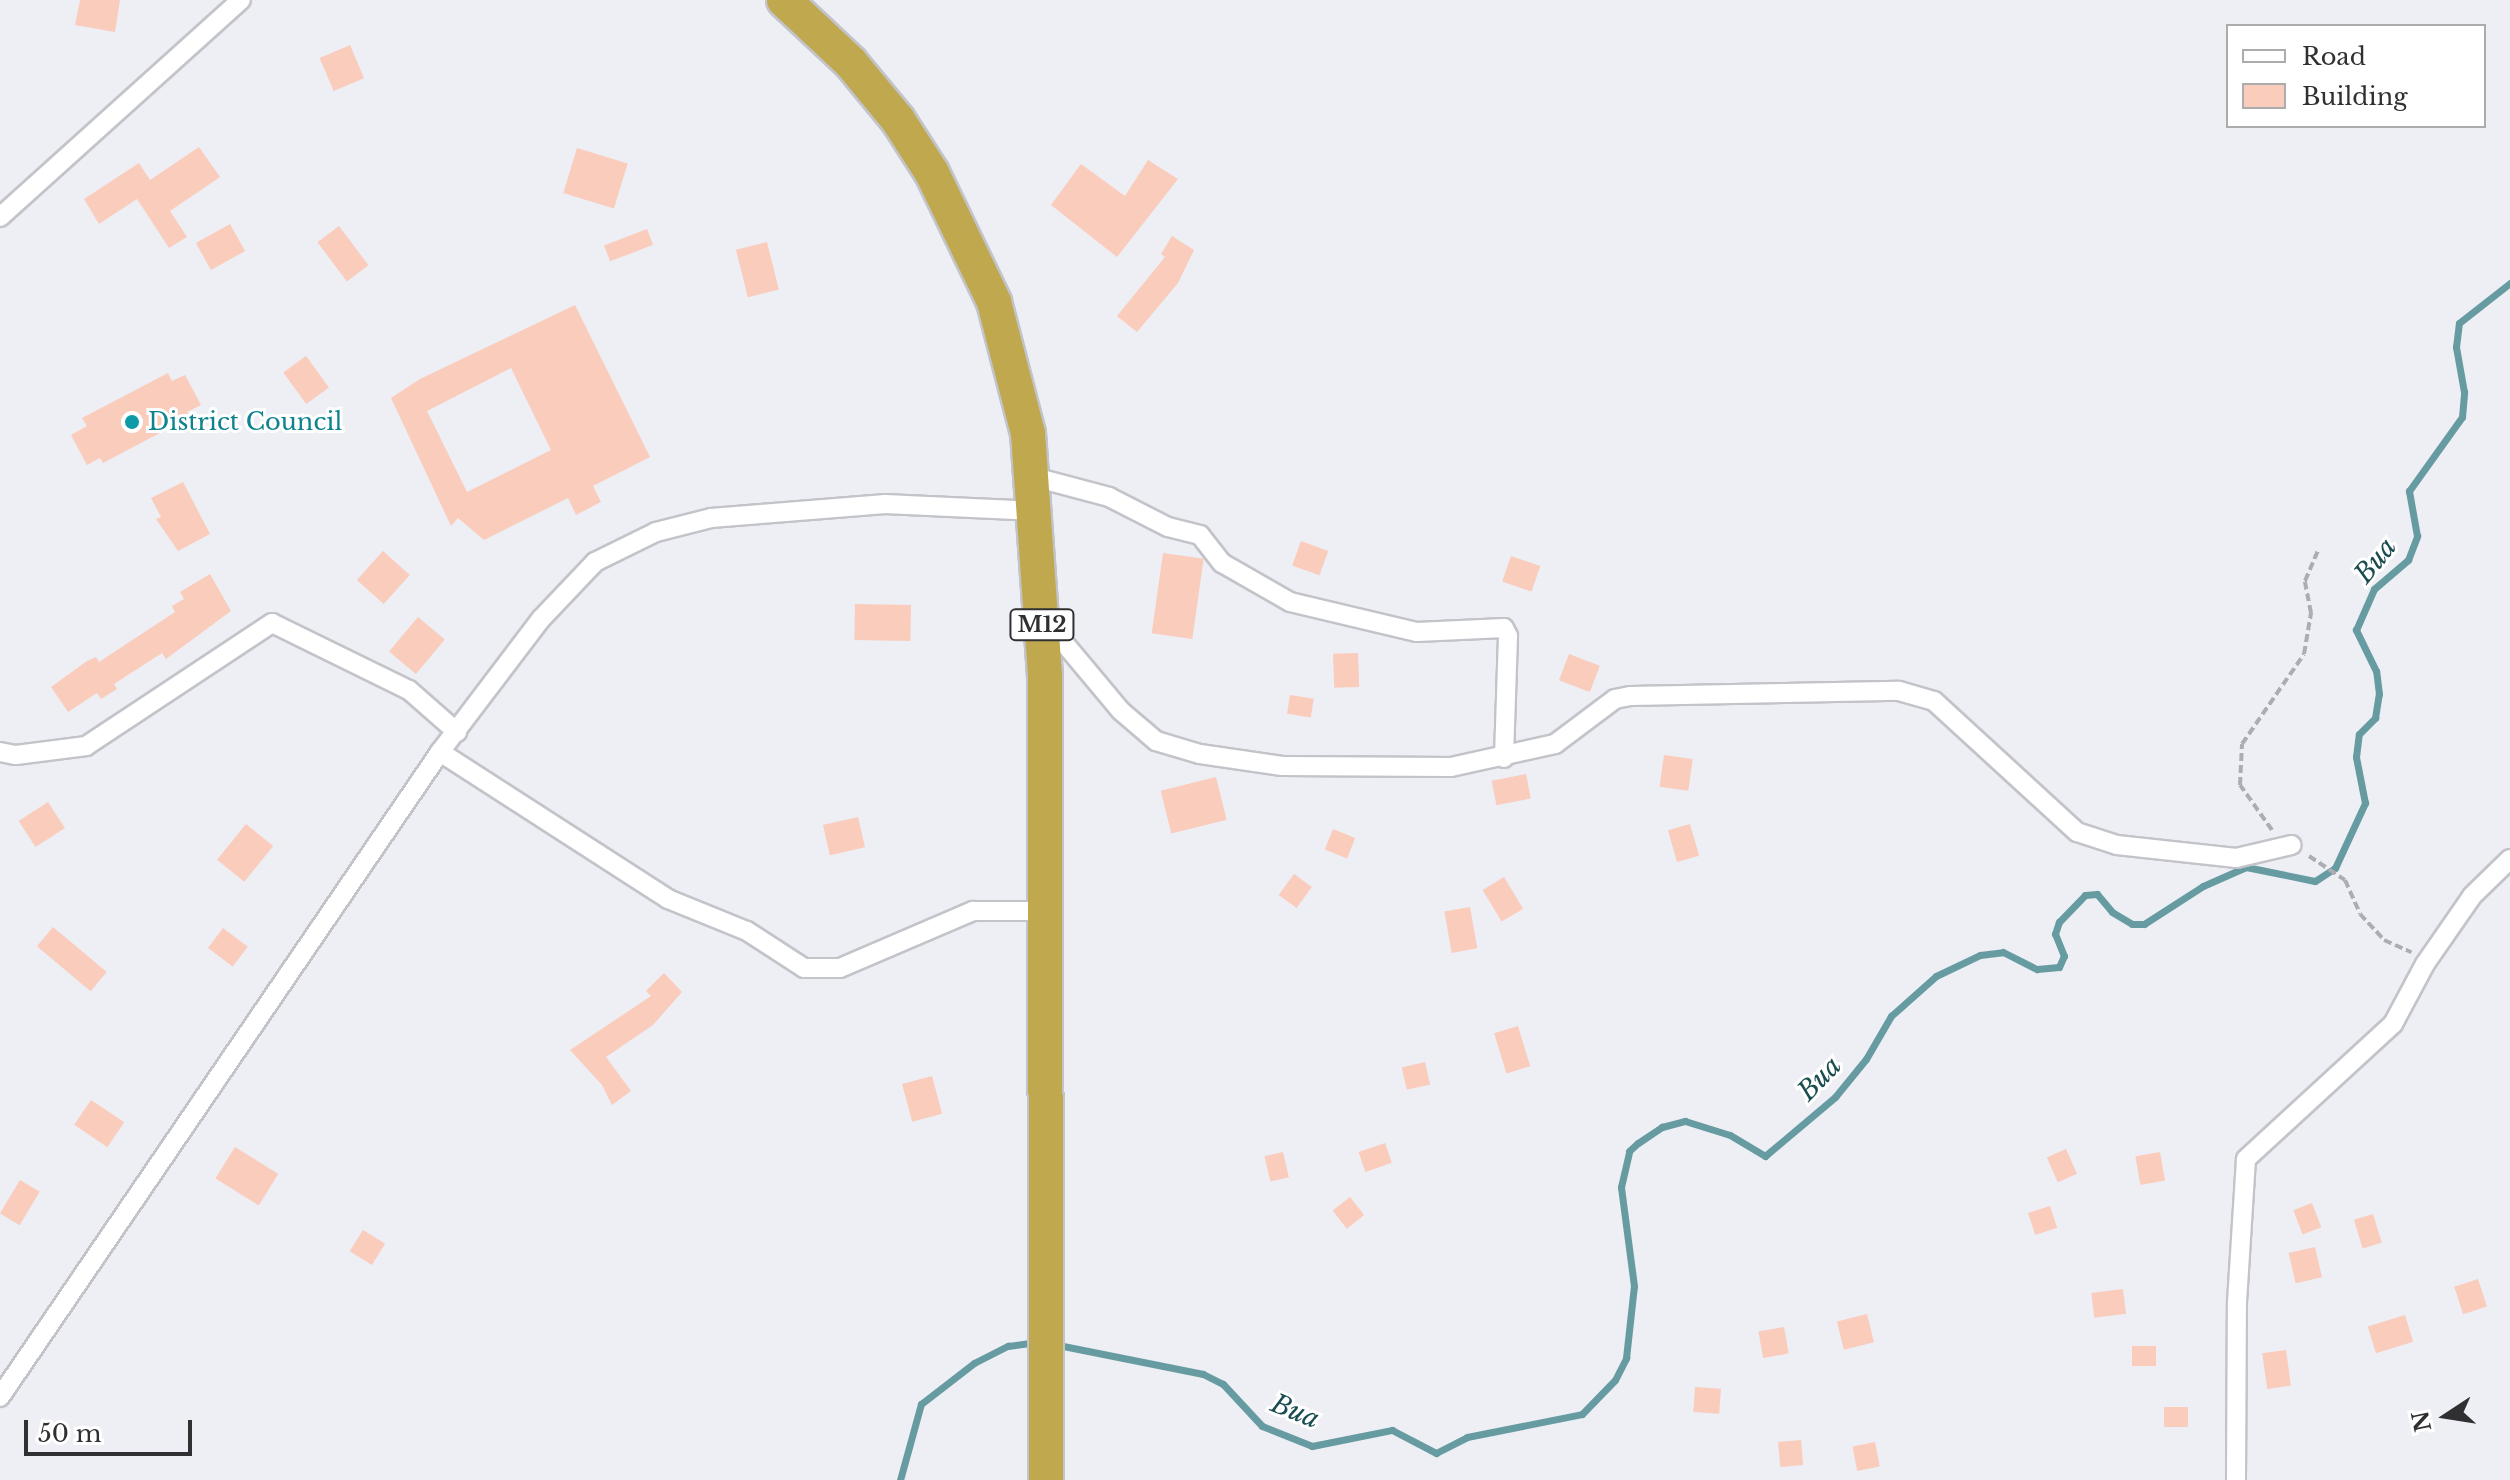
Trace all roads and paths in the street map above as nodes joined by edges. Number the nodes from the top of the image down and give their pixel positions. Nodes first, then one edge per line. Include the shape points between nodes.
1 (241, 0) edge
2 (784, 0) edge
3 (0, 217) edge
4 (1036, 494) junction
5 (2318, 550) dead end
6 (1042, 617) junction
7 (457, 732) junction
8 (0, 752) edge
9 (440, 752) junction
10 (1504, 758) junction
11 (2303, 852) junction
12 (2510, 859) edge
13 (1045, 911) junction
14 (2425, 964) junction
15 (0, 1397) edge
16 (1046, 1480) edge
17 (2236, 1480) edge

1 - 3 street
2 - 4 highway, M12 via 851,63 898,120 932,173 994,302 1015,370
4 - 6 highway, M12
4 - 7 street via 711,518 656,532 595,562 541,619
4 - 10 street via 1109,497 1168,527 1200,535 1222,563 1290,602 1417,632 1504,628
5 - 11 path via 2305,581 2311,613 2304,654 2242,744 2240,762 2240,785 2255,811
6 - 10 street via 1121,711 1156,741 1200,754 1353,768 1451,767
6 - 13 highway, M12
7 - 8 street via 409,690 272,623 86,746 16,755
7 - 9 street
9 - 13 street via 668,899 747,931 804,968 840,968 973,911
9 - 15 street
10 - 11 street via 1555,744 1615,699 1631,696 1899,691 1934,701 2077,832 2117,845 2236,858
11 - 14 path via 2345,880 2375,932
12 - 14 street via 2472,896
13 - 16 highway, M12
14 - 17 street via 2393,1024 2246,1159 2238,1287

